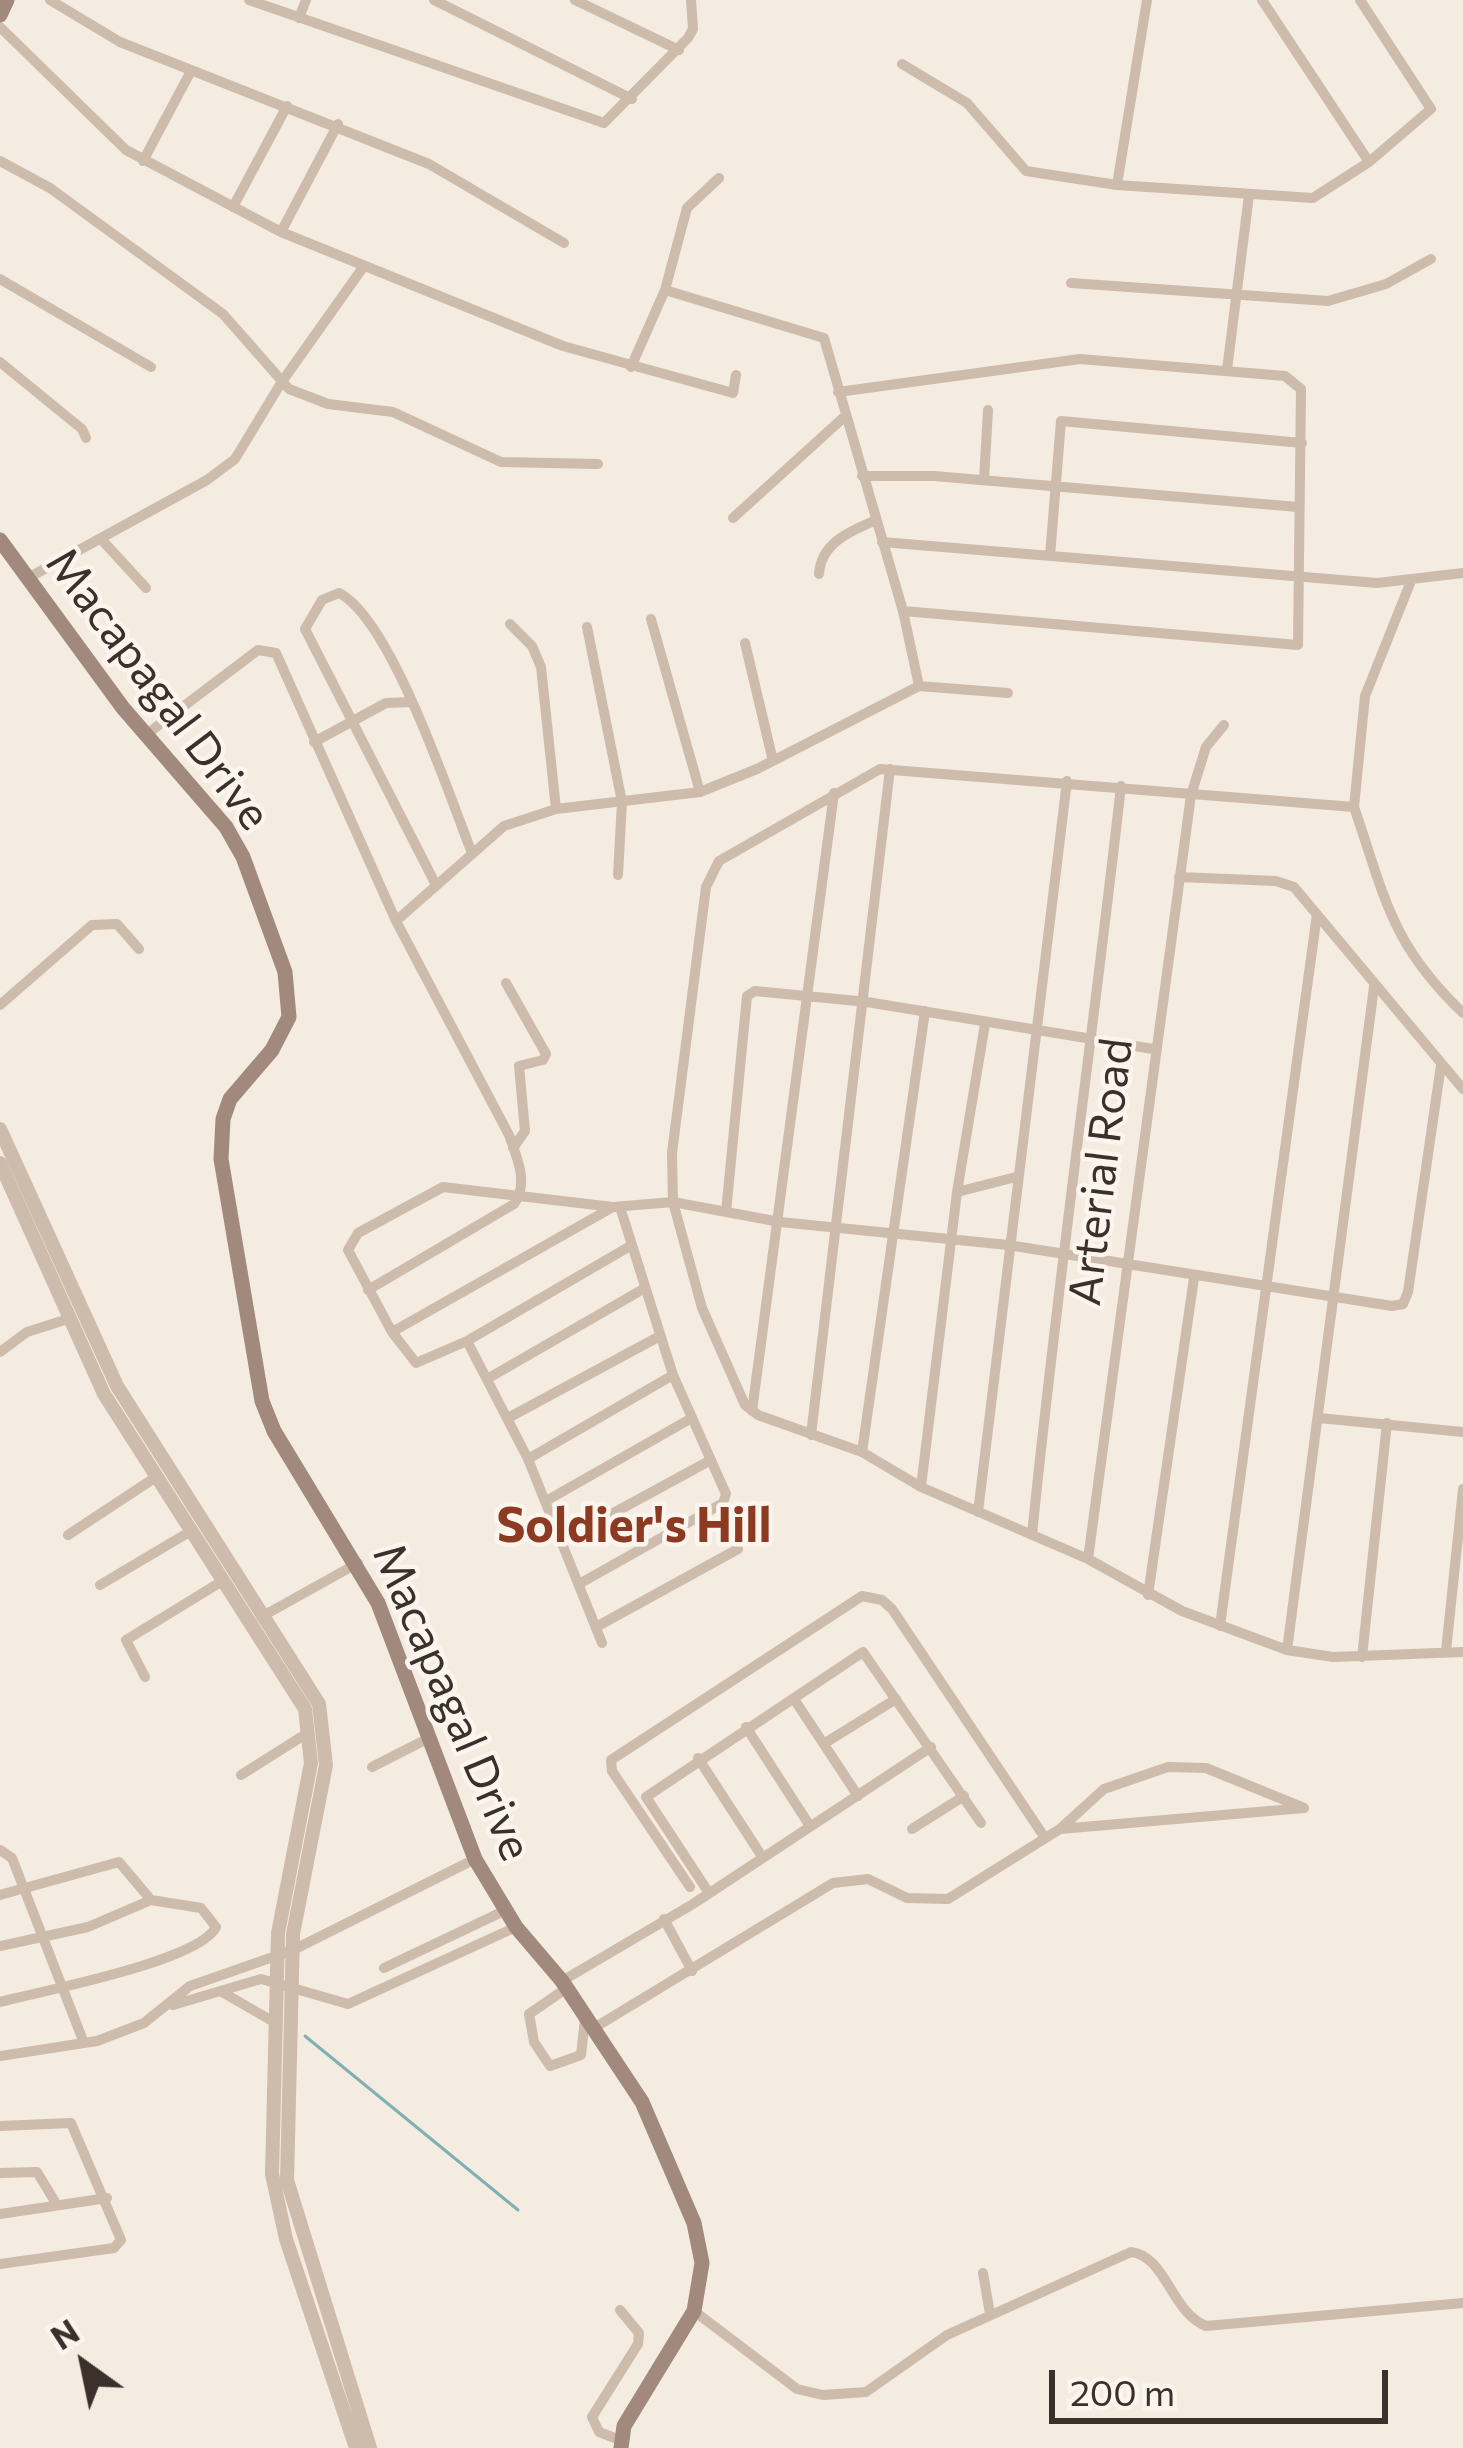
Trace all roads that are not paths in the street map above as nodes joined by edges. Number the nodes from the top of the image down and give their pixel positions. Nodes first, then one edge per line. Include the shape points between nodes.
1 (7, 0) edge
2 (50, 0) edge
3 (249, 0) edge
4 (306, 0) edge
5 (434, 0) edge
6 (575, 0) edge
7 (691, 0) edge
8 (1147, 0) edge
9 (1262, 0) edge
10 (1360, 0) edge
11 (0, 15) edge
12 (298, 18) junction
13 (0, 27) edge
14 (679, 50) junction
15 (902, 64) dead end
16 (191, 71) junction
17 (632, 99) junction
18 (287, 106) junction
19 (338, 124) junction
20 (0, 160) edge
21 (143, 161) junction
22 (1370, 162) junction
23 (719, 178) dead end
24 (1117, 185) junction
25 (1249, 195) junction
26 (233, 207) junction
27 (281, 232) junction
28 (564, 243) dead end
29 (1431, 259) dead end
30 (364, 266) junction
31 (0, 280) edge
32 (1071, 283) dead end
33 (665, 290) junction
34 (1233, 298) junction
35 (0, 362) edge
36 (152, 367) dead end
37 (631, 367) junction
38 (1227, 370) junction
39 (736, 375) dead end
40 (281, 382) junction
41 (838, 392) junction
42 (988, 410) dead end
43 (843, 418) junction
44 (86, 438) dead end
45 (1302, 442) junction
46 (598, 464) dead end
47 (862, 476) junction
48 (984, 480) junction
49 (1052, 485) junction
50 (1298, 507) junction
51 (733, 518) dead end
52 (876, 520) junction
53 (100, 538) junction
54 (0, 540) edge
55 (882, 542) junction
56 (1050, 556) junction
57 (1463, 573) edge
58 (819, 574) dead end
59 (1298, 576) junction
60 (28, 578) junction
61 (1411, 581) junction
62 (146, 588) dead end
63 (903, 611) junction
64 (651, 619) dead end
65 (510, 624) dead end
66 (587, 627) dead end
67 (745, 643) dead end
68 (919, 686) junction
69 (1008, 693) dead end
70 (411, 702) junction
71 (352, 718) junction
72 (1224, 724) dead end
73 (147, 734) junction
74 (314, 742) junction
75 (773, 760) junction
76 (890, 769) junction
77 (1066, 781) junction
78 (1120, 786) junction
79 (700, 792) junction
80 (834, 793) junction
81 (1191, 795) junction
82 (622, 802) junction
83 (1354, 807) junction
84 (556, 809) junction
85 (472, 853) junction
86 (618, 874) dead end
87 (1179, 877) junction
88 (436, 885) junction
89 (1317, 914) junction
90 (396, 920) junction
91 (139, 949) dead end
92 (506, 983) dead end
93 (1374, 987) junction
94 (808, 996) junction
95 (866, 1002) junction
96 (0, 1005) edge
97 (925, 1011) junction
98 (1463, 1013) edge
99 (985, 1024) junction
100 (1035, 1030) junction
101 (1093, 1039) junction
102 (1153, 1049) junction
103 (1441, 1065) junction
104 (1463, 1089) edge
105 (0, 1129) edge
106 (514, 1148) junction
107 (0, 1163) edge
108 (1016, 1177) junction
109 (957, 1192) junction
110 (520, 1195) junction
111 (673, 1202) junction
112 (616, 1207) junction
113 (726, 1212) junction
114 (781, 1222) junction
115 (838, 1227) junction
116 (897, 1232) junction
117 (952, 1239) junction
118 (632, 1245) junction
119 (1008, 1245) junction
120 (1060, 1253) junction
121 (1128, 1264) junction
122 (1193, 1278) junction
123 (1267, 1286) junction
124 (645, 1288) junction
125 (368, 1290) junction
126 (1336, 1296) junction
127 (68, 1319) junction
128 (392, 1332) junction
129 (660, 1336) junction
130 (467, 1341) junction
131 (0, 1352) edge
132 (674, 1376) junction
133 (488, 1379) junction
134 (752, 1411) junction
135 (508, 1418) junction
136 (1319, 1418) junction
137 (690, 1419) junction
138 (1387, 1423) junction
139 (1463, 1432) edge
140 (811, 1435) junction
141 (862, 1452) junction
142 (528, 1459) junction
143 (711, 1460) junction
144 (156, 1477) junction
145 (921, 1487) junction
146 (1463, 1489) edge
147 (546, 1501) junction
148 (978, 1512) junction
149 (191, 1531) junction
150 (1032, 1534) junction
151 (68, 1535) dead end
152 (562, 1541) junction
153 (737, 1549) dead end
154 (1088, 1559) junction
155 (358, 1563) junction
156 (224, 1580) junction
157 (579, 1583) junction
158 (100, 1586) dead end
159 (1148, 1595) junction
160 (259, 1618) junction
161 (1220, 1626) junction
162 (596, 1627) junction
163 (602, 1643) dead end
164 (1287, 1651) junction
165 (1446, 1651) junction
166 (1463, 1652) edge
167 (1361, 1657) junction
168 (146, 1677) dead end
169 (794, 1699) junction
170 (896, 1699) junction
171 (746, 1727) junction
172 (310, 1731) junction
173 (427, 1738) junction
174 (825, 1743) junction
175 (932, 1747) junction
176 (698, 1758) junction
177 (372, 1767) dead end
178 (241, 1775) dead end
179 (858, 1796) junction
180 (964, 1796) junction
181 (981, 1823) dead end
182 (810, 1826) junction
183 (912, 1829) dead end
184 (1060, 1829) junction
185 (1045, 1838) junction
186 (0, 1850) edge
187 (763, 1858) junction
188 (476, 1859) junction
189 (690, 1887) dead end
190 (25, 1892) junction
191 (709, 1893) junction
192 (0, 1895) edge
193 (151, 1900) junction
194 (506, 1910) junction
195 (664, 1919) junction
196 (478, 1925) junction
197 (516, 1927) junction
198 (44, 1940) junction
199 (487, 1943) junction
200 (0, 1946) edge
201 (285, 1952) junction
202 (228, 1971) junction
203 (692, 1971) junction
204 (283, 1983) junction
205 (565, 1984) junction
206 (62, 1986) junction
207 (228, 1989) junction
208 (382, 1992) junction
209 (0, 2002) edge
210 (173, 2005) junction
211 (590, 2021) junction
212 (274, 2022) junction
213 (85, 2043) junction
214 (0, 2056) edge
215 (0, 2126) edge
216 (0, 2173) edge
217 (107, 2198) junction
218 (57, 2205) junction
219 (0, 2214) edge
220 (0, 2264) edge
221 (983, 2272) dead end
222 (1463, 2303) edge
223 (620, 2310) dead end
224 (694, 2311) junction
225 (990, 2314) junction
226 (621, 2444) edge
227 (356, 2448) edge
228 (370, 2448) edge

1 - 11 main road
2 - 16 street via 120,43
3 - 12 street
4 - 12 street
5 - 17 street
6 - 14 street
7 - 14 street via 693,29
8 - 24 street
9 - 22 street
10 - 22 street via 1431,110
12 - 17 street via 598,123
13 - 21 street
14 - 17 street
15 - 24 street via 967,103 1026,171
16 - 18 street
16 - 21 street
18 - 19 street
18 - 26 street
19 - 27 street
19 - 28 street via 429,164
20 - 40 street via 224,314
21 - 26 street
22 - 25 street via 1313,198
23 - 33 street via 687,208
24 - 25 street
25 - 34 street
26 - 27 street
27 - 30 street
29 - 34 street via 1347,299
30 - 37 street
30 - 40 street
31 - 36 street
32 - 34 street
33 - 37 street
33 - 41 street via 819,334
34 - 38 street
35 - 44 street
37 - 39 street via 733,393
38 - 41 street via 1080,359
38 - 45 street via 1297,383
40 - 46 street via 328,404 393,412 501,461
40 - 53 street via 235,459
41 - 43 street
42 - 48 street
43 - 47 street
43 - 51 street
45 - 49 street via 1067,420 1057,425
45 - 50 street
47 - 48 street
47 - 52 street
48 - 49 street
49 - 50 street
49 - 56 street
50 - 59 street
52 - 55 street
52 - 58 street via 832,544
53 - 60 street
53 - 62 street
54 - 60 main road, Macapagal Drive
55 - 56 street
55 - 63 street
56 - 59 street
57 - 61 street
59 - 61 street
59 - 63 street via 1298,645
60 - 73 main road, Macapagal Drive
61 - 83 street via 1365,695
63 - 68 street
64 - 79 street
65 - 84 street via 541,667
66 - 82 street
67 - 75 street
68 - 69 street
68 - 75 street
70 - 71 street
70 - 71 street via 352,599 332,594 305,629
70 - 85 street
71 - 74 street
71 - 88 street
72 - 81 street, Arterial Road via 1206,747
73 - 74 street via 265,648 280,658
73 - 155 main road, Macapagal Drive via 237,844 285,972 289,1018 230,1099 221,1159 262,1401 286,1455
74 - 90 street
75 - 79 street
76 - 77 street
76 - 80 street
76 - 95 street
77 - 78 street
77 - 100 street
78 - 81 street
78 - 101 street
79 - 82 street
80 - 94 street
80 - 111 street via 712,870 687,1021
81 - 83 street
81 - 87 street, Arterial Road
82 - 84 street
82 - 86 street
83 - 98 street via 1387,914
84 - 85 street via 504,826
85 - 88 street
87 - 89 street via 1288,884
87 - 102 street, Arterial Road
88 - 90 street
89 - 93 street
89 - 123 street
90 - 106 street
91 - 96 street via 117,924 92,925
92 - 106 street via 546,1054 519,1066 525,1131
93 - 103 street
93 - 126 street
94 - 95 street
94 - 113 street via 748,996
94 - 114 street
95 - 97 street
95 - 115 street
97 - 99 street
97 - 116 street
99 - 100 street
99 - 109 street
100 - 101 street
100 - 108 street
101 - 102 street
101 - 120 street
102 - 121 street, Arterial Road
103 - 104 street
103 - 126 street via 1403,1304
105 - 160 street via 100,1356
106 - 110 street
107 - 127 street
108 - 109 street
108 - 119 street
109 - 117 street
110 - 112 street
110 - 125 street
110 - 125 street via 437,1188 358,1233 348,1250
111 - 112 street
111 - 113 street
111 - 134 street via 702,1308 732,1384
112 - 118 street
112 - 128 street
113 - 114 street
114 - 115 street
114 - 134 street
115 - 116 street
115 - 140 street
116 - 117 street
116 - 141 street
117 - 119 street
117 - 145 street
118 - 124 street
118 - 130 street
119 - 120 street
119 - 148 street
120 - 121 street
120 - 150 street
121 - 122 street
121 - 154 street, Arterial Road
122 - 123 street
122 - 159 street
123 - 126 street
123 - 161 street
124 - 129 street
124 - 133 street
125 - 128 street
126 - 136 street
127 - 131 street via 27,1332
127 - 144 street
128 - 130 street via 416,1364
129 - 132 street
129 - 135 street
130 - 133 street
132 - 137 street
132 - 142 street
133 - 135 street
134 - 140 street
135 - 142 street
136 - 138 street
136 - 164 street
137 - 143 street
137 - 147 street
138 - 139 street
138 - 167 street
140 - 141 street
141 - 145 street
142 - 147 street
143 - 152 street
143 - 157 street via 726,1494 722,1503
144 - 149 street
144 - 151 street
145 - 148 street
146 - 165 street
147 - 152 street
148 - 150 street
149 - 156 street
149 - 158 street
150 - 154 street
152 - 157 street
153 - 162 street
154 - 159 street
155 - 160 street
155 - 173 main road, Macapagal Drive
156 - 160 street
156 - 168 street via 126,1640
157 - 162 street
159 - 161 street
160 - 172 street
160 - 201 street via 313,1688 327,1744
161 - 164 street
162 - 163 street
164 - 167 street
165 - 166 street
165 - 167 street
169 - 170 street via 863,1652
169 - 171 street
169 - 174 street
170 - 174 street
170 - 175 street
171 - 176 street
171 - 182 street
172 - 178 street
172 - 201 street via 311,1763 281,1902
173 - 177 street
173 - 188 main road, Macapagal Drive
174 - 179 street
175 - 179 street
175 - 180 street
176 - 187 street
176 - 191 street via 646,1797
179 - 182 street
180 - 181 street
180 - 183 street
182 - 187 street
184 - 184 street via 1162,1818 1304,1808 1206,1768 1168,1767 1104,1789
184 - 185 street
185 - 189 street via 892,1609 862,1596 611,1760
185 - 203 street via 948,1900 907,1898 868,1879 833,1883
186 - 190 street via 12,1858
187 - 191 street
188 - 194 main road, Macapagal Drive
188 - 201 street
190 - 192 street
190 - 193 street via 119,1862
190 - 198 street
191 - 195 street
193 - 198 street
193 - 206 street via 201,1908 215,1934
194 - 196 street
194 - 197 main road, Macapagal Drive
195 - 203 street
195 - 205 street
196 - 199 street
196 - 208 street via 382,1963
197 - 199 street
197 - 205 main road, Macapagal Drive
198 - 200 street
198 - 206 street
199 - 208 street
201 - 202 street
201 - 204 street
202 - 207 street
202 - 210 street via 190,1986
203 - 211 street
204 - 207 street via 254,1979
204 - 208 street via 338,2005
204 - 212 street
204 - 228 street via 288,2194
205 - 211 main road, Macapagal Drive
205 - 211 street via 527,2020 550,2066 581,2055
206 - 209 street
206 - 213 street
207 - 210 street
207 - 212 street
210 - 213 street
211 - 224 main road, Macapagal Drive via 642,2102 686,2199 702,2263
212 - 227 street via 274,2188
213 - 214 street
215 - 217 street via 71,2123
216 - 218 street via 38,2172
217 - 218 street
217 - 220 street via 121,2234 114,2248
218 - 219 street
221 - 225 street
222 - 225 street via 1206,2326 1178,2308 1137,2251
223 - 226 street via 639,2333 638,2344 592,2417 599,2432
224 - 225 street via 764,2368 823,2395 866,2392
224 - 226 main road, Macapagal Drive

